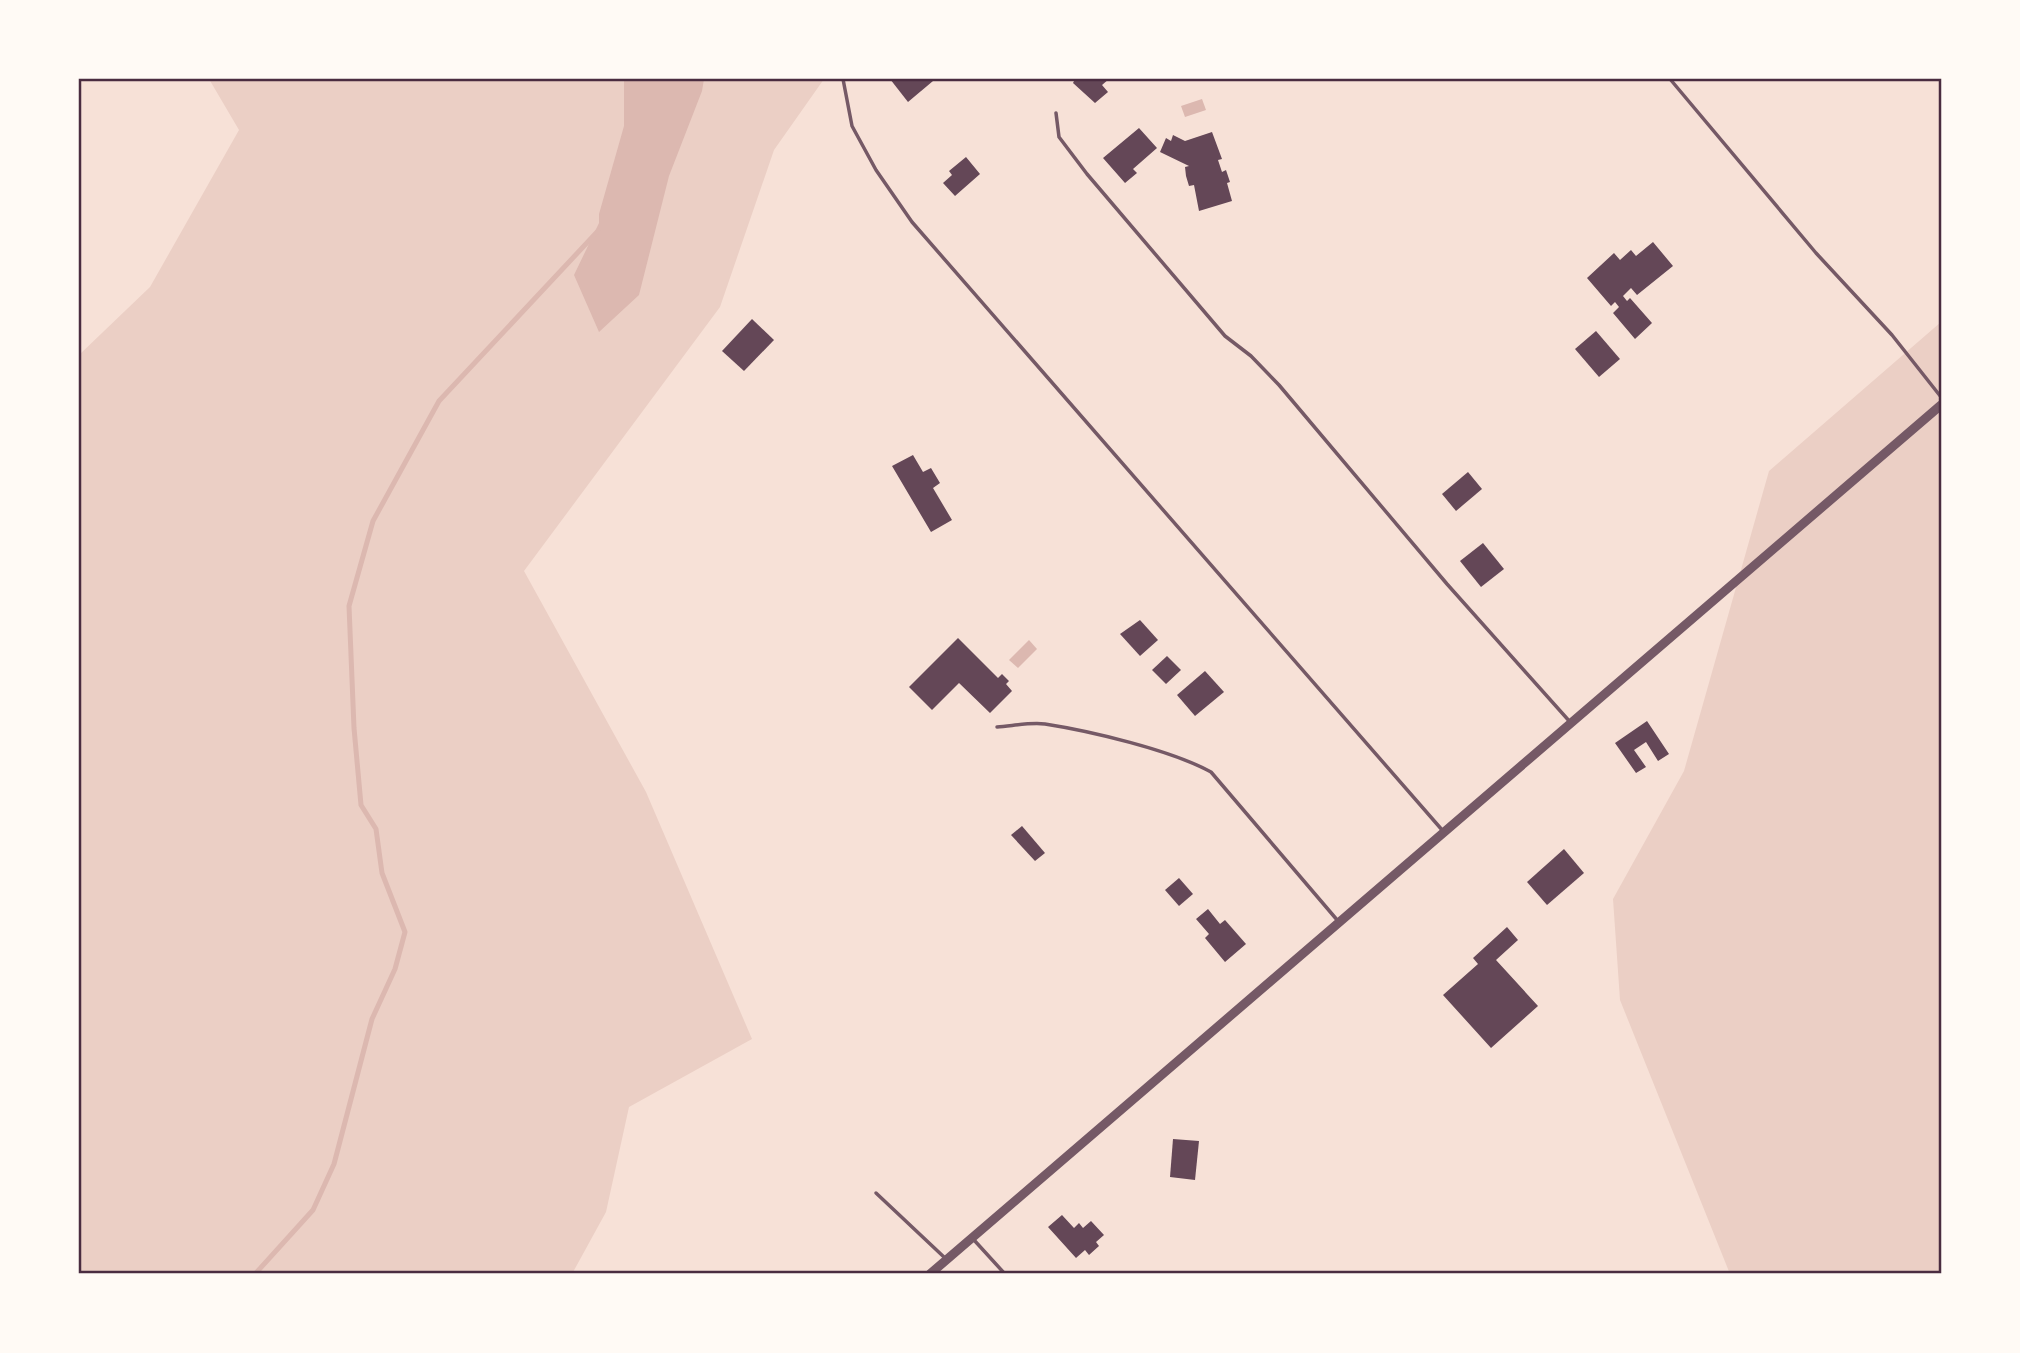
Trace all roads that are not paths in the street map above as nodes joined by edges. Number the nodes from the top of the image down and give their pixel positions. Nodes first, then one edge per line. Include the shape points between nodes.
1 (843, 79) edge
2 (1670, 79) edge
3 (1056, 113) dead end
4 (1941, 397) edge
5 (1941, 405) edge
6 (1572, 724) junction
7 (996, 727) dead end
8 (1444, 833) junction
9 (1340, 923) junction
10 (876, 1193) dead end
11 (973, 1238) junction
12 (947, 1260) junction
13 (929, 1274) edge
14 (1005, 1274) edge

1 - 8 lane via 852,126 912,222
2 - 4 lane
3 - 6 lane via 1059,137 1104,194 1225,336 1279,385 1543,696
5 - 6 street
6 - 8 street
7 - 9 lane via 1043,724 1197,764 1211,772
8 - 9 street
9 - 11 street
10 - 12 lane
11 - 12 street
11 - 14 lane
12 - 13 street

